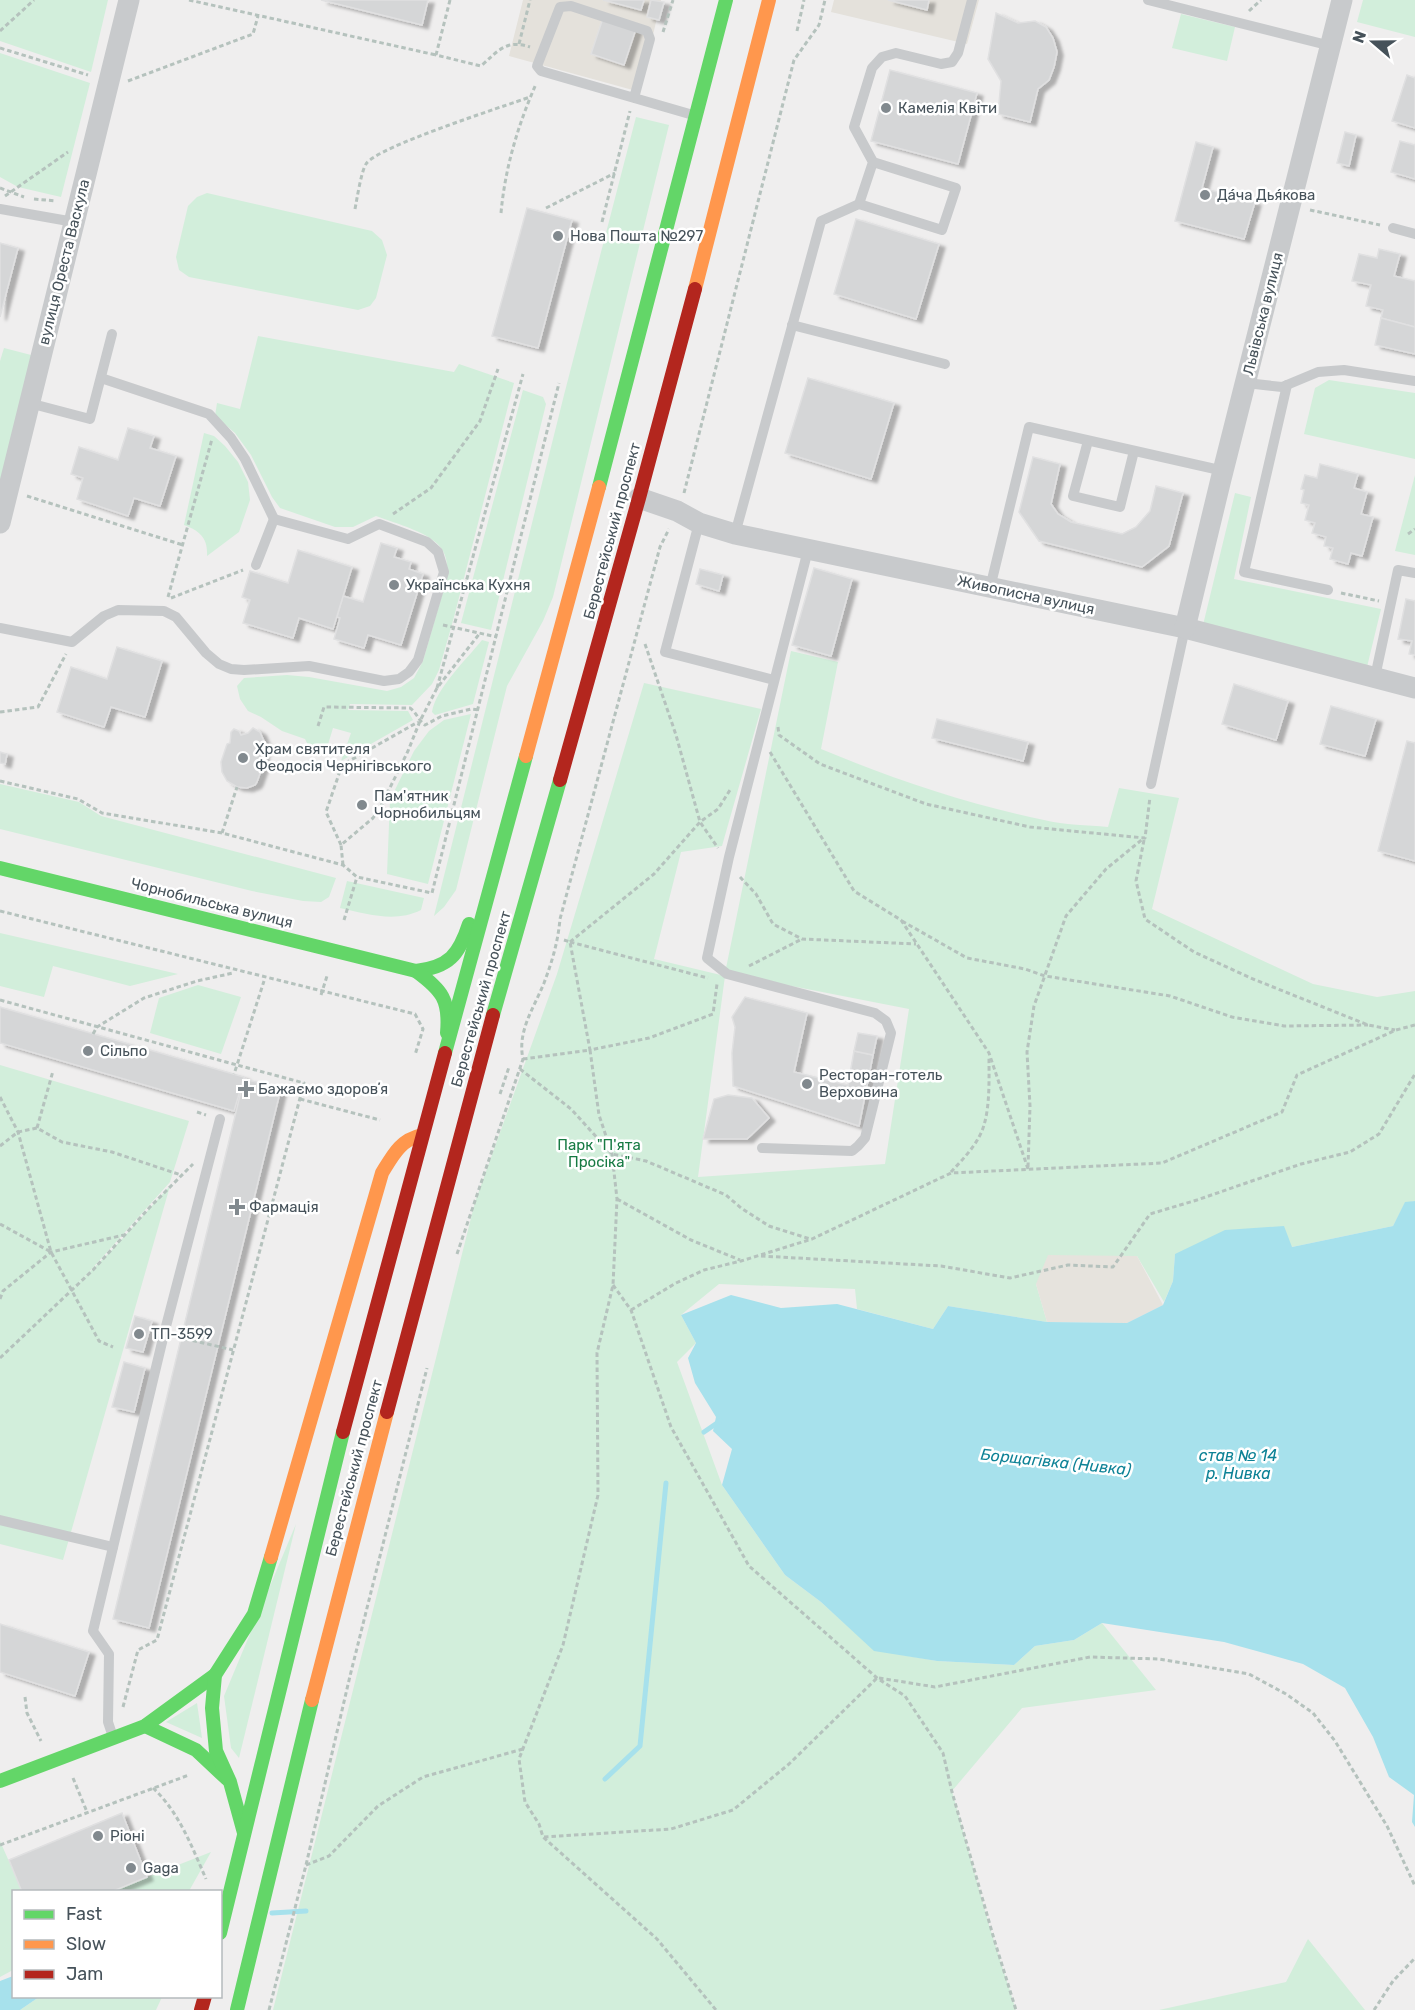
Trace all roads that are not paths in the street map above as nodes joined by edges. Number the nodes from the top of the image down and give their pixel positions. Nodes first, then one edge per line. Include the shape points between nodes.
1 (129, 0) edge
2 (726, 0) edge
3 (769, 0) edge
4 (972, 0) edge
5 (1148, 0) edge
6 (1342, 0) edge
7 (1330, 46) junction
8 (634, 98) junction
9 (696, 116) junction
10 (873, 162) junction
11 (859, 204) junction
12 (0, 209) edge
13 (74, 222) junction
14 (1393, 228) dead end
15 (1415, 234) edge
16 (792, 325) junction
17 (112, 334) dead end
18 (945, 364) dead end
19 (101, 378) junction
20 (1415, 381) edge
21 (1246, 383) junction
22 (1287, 385) junction
23 (29, 403) junction
24 (1088, 441) junction
25 (1134, 451) junction
26 (1224, 471) junction
27 (639, 498) junction
28 (274, 519) junction
29 (0, 523) edge
30 (699, 523) junction
31 (735, 534) junction
32 (808, 550) junction
33 (256, 565) road end
34 (1415, 573) edge
35 (990, 588) junction
36 (1328, 590) road end
37 (0, 628) edge
38 (1185, 628) junction
39 (554, 655) junction
40 (1375, 677) junction
41 (774, 680) junction
42 (1415, 688) edge
43 (1151, 784) road end
44 (0, 868) edge
45 (416, 971) junction
46 (445, 1050) junction
47 (220, 1119) dead end
48 (422, 1135) junction
49 (762, 1148) dead end
50 (0, 1520) edge
51 (113, 1547) junction
52 (215, 1675) junction
53 (145, 1726) junction
54 (113, 1738) junction
55 (0, 1781) edge
56 (230, 1782) junction
57 (245, 1837) junction
58 (222, 1925) edge
59 (237, 2010) edge

1 - 13 street, вулиця Ореста Васкула
2 - 9 main road, Берестейський проспект
3 - 27 main road, Берестейський проспект
4 - 10 lane via 952,62 941,64 896,53 882,57 872,68 854,127
5 - 7 lane
6 - 7 street, Львівська вулиця
7 - 21 street, Львівська вулиця
8 - 8 lane via 650,39 647,31 571,6 560,7 537,66 541,71
8 - 9 lane
9 - 39 main road, Берестейський проспект
10 - 11 lane
10 - 11 lane via 956,188 942,230
11 - 16 lane via 821,221
12 - 13 lane
13 - 23 street, вулиця Ореста Васкула
14 - 15 lane
16 - 18 lane
16 - 31 lane
17 - 19 lane
19 - 23 lane via 90,419
19 - 28 lane via 208,414 245,459
20 - 22 lane via 1344,370 1318,372
21 - 22 lane
21 - 26 street, Львівська вулиця
22 - 36 lane via 1244,572
23 - 29 street, вулиця Ореста Васкула
24 - 25 lane
24 - 25 lane via 1072,496 1120,507
24 - 35 lane via 1029,427
25 - 26 lane
26 - 38 street, Львівська вулиця
27 - 30 street, Живописна вулиця
27 - 59 main road, Берестейський проспект via 460,1134 319,1668
28 - 33 lane
28 - 37 lane via 348,539 379,524 427,542 438,552 444,572 418,660 409,672 399,679 384,681 309,666 231,669 206,653 176,617 164,611 118,610 104,616 72,642
30 - 31 street, Живописна вулиця
30 - 41 lane via 665,652
31 - 32 street, Живописна вулиця
32 - 35 street, Живописна вулиця
32 - 41 lane
34 - 40 lane via 1398,570
35 - 38 street, Живописна вулиця
38 - 40 street, Живописна вулиця
38 - 43 lane
39 - 45 main road, Чорнобильська вулиця via 539,681 465,940 445,965
39 - 46 main road, Берестейський проспект
40 - 42 street, Живописна вулиця
41 - 49 lane via 707,958 730,975 875,1013 886,1021 891,1033 865,1138 858,1146 852,1151
44 - 45 main road, Чорнобильська вулиця
45 - 46 main road, Чорнобильська вулиця via 436,985 446,999
46 - 48 main road, Берестейський проспект
47 - 51 lane
48 - 52 main road via 398,1145 382,1173 254,1614
48 - 57 main road, Берестейський проспект via 337,1454
50 - 51 lane
51 - 54 lane via 93,1631 109,1654 108,1722
52 - 53 main road
52 - 56 main road via 212,1708 216,1751
53 - 54 main road
53 - 56 main road via 196,1750
54 - 55 main road
56 - 57 main road
57 - 58 main road, Берестейський проспект

